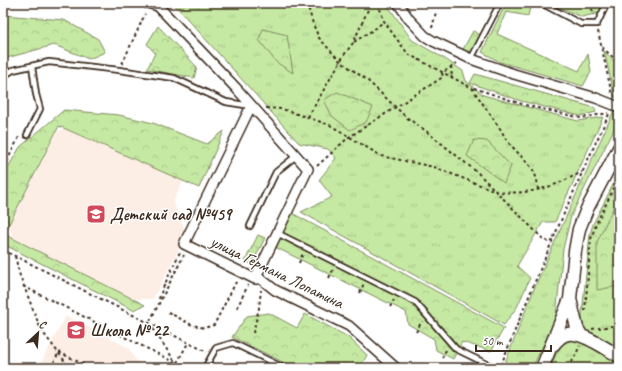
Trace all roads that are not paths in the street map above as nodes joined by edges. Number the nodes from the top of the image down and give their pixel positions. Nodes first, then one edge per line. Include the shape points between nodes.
1 (140, 3) edge
2 (398, 3) edge
3 (500, 3) edge
4 (541, 3) edge
5 (607, 3) edge
6 (158, 6) edge
7 (471, 59) junction
8 (32, 66) junction
9 (3, 76) edge
10 (251, 106) junction
11 (614, 108) edge
12 (27, 135) road end
13 (619, 148) edge
14 (296, 156) junction
15 (250, 226) dead end
16 (277, 233) junction
17 (258, 279) junction
18 (570, 299) junction
19 (583, 336) junction
20 (552, 346) junction
21 (619, 356) edge
22 (206, 366) dead end
23 (284, 368) edge
24 (396, 368) edge
25 (495, 368) edge
26 (542, 368) edge

1 - 6 lane
2 - 7 street via 408,20 425,36
3 - 7 lane
4 - 5 lane via 581,24 597,24
6 - 10 street
7 - 11 street via 596,98
8 - 9 lane via 13,70
8 - 10 lane via 50,62 174,78 226,102
8 - 12 lane via 40,109
10 - 14 street
10 - 17 street, улица Германа Лопатина via 184,244
13 - 18 street via 587,209 580,229
14 - 15 lane via 276,172
14 - 16 street via 308,169
16 - 17 street
16 - 25 lane via 415,302 456,350
17 - 24 street, улица Германа Лопатина via 349,326
18 - 19 street via 577,328
18 - 20 street
19 - 20 street via 567,334 560,337
19 - 21 street
20 - 26 street
22 - 23 lane via 216,348 233,344

